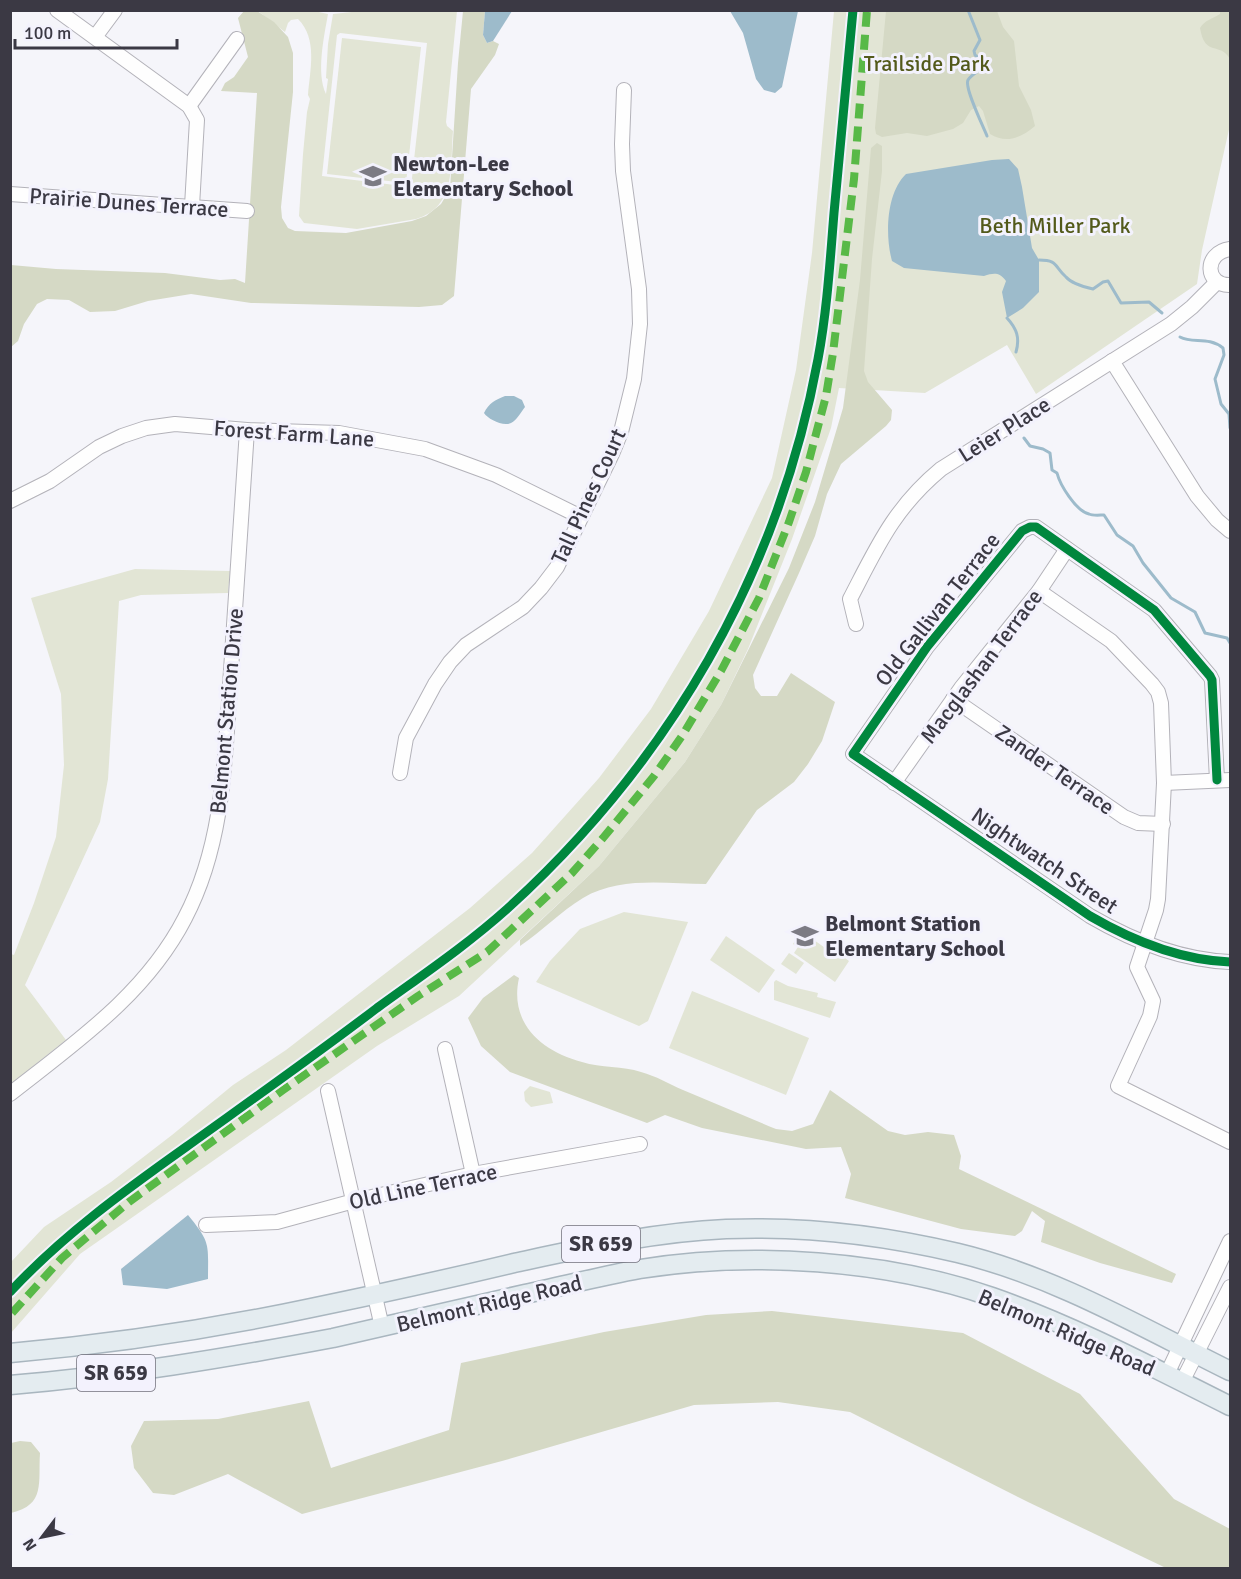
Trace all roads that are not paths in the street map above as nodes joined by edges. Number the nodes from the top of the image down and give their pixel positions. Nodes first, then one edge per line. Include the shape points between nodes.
1 (57, 10) edge
2 (115, 10) edge
3 (95, 37) junction
4 (237, 39) dead end
5 (624, 90) dead end
6 (189, 106) junction
7 (10, 194) edge
8 (192, 206) junction
9 (247, 211) dead end
10 (1230, 249) edge
11 (1224, 284) edge
12 (1112, 361) junction
13 (247, 430) junction
14 (10, 501) edge
15 (581, 517) junction
16 (1230, 531) edge
17 (1067, 549) junction
18 (1039, 591) junction
19 (856, 624) dead end
20 (953, 699) junction
21 (854, 754) joint
22 (400, 773) dead end
23 (1224, 780) edge
24 (894, 783) junction
25 (1164, 783) junction
26 (1163, 824) junction
27 (1144, 944) junction
28 (1230, 962) edge
29 (445, 1049) dead end
30 (328, 1091) dead end
31 (10, 1094) edge
32 (1230, 1142) edge
33 (640, 1144) dead end
34 (473, 1174) junction
35 (354, 1201) junction
36 (206, 1225) dead end
37 (1230, 1241) edge
38 (1230, 1287) edge
39 (374, 1294) junction
40 (382, 1327) junction
41 (1180, 1347) junction
42 (10, 1353) edge
43 (1197, 1355) junction
44 (1230, 1371) edge
45 (1175, 1378) junction
46 (10, 1385) edge
47 (1230, 1406) edge

1 - 3 street
2 - 3 street
3 - 6 street
4 - 6 street
5 - 15 street, Tall Pines Court via 623,171 640,324 634,379 621,432
6 - 8 street via 197,120
7 - 8 street, Prairie Dunes Terrace
8 - 9 street, Prairie Dunes Terrace
10 - 11 street via 1221,251 1210,266 1212,274
11 - 12 street, Leier Place
12 - 16 street via 1197,496
12 - 19 street, Leier Place via 923,484 891,522 850,599
13 - 14 street, Forest Farm Lane via 175,424 146,428 99,447 50,481
13 - 15 street, Forest Farm Lane via 339,433 425,449 496,476
13 - 31 street, Belmont Station Drive via 223,787 211,850 185,918 123,1002
15 - 22 street, Tall Pines Court via 557,567 541,588 523,607 466,645 450,662 406,738
17 - 18 street, Macglashan Terrace
17 - 21 street, Old Gallivan Terrace via 1036,527 1022,531 927,646
17 - 23 street via 1154,610 1210,676
18 - 20 street, Macglashan Terrace
18 - 25 street via 1111,641 1152,684 1161,702
20 - 24 street, Macglashan Terrace
20 - 26 street, Zander Terrace via 1124,817 1138,823
21 - 24 street, Nightwatch Street
23 - 25 street
24 - 27 street, Nightwatch Street via 1090,916
25 - 26 street
26 - 27 street via 1156,910
27 - 28 street, Nightwatch Street via 1194,958
27 - 32 street via 1137,967 1153,1000 1150,1016 1118,1086
29 - 34 street
30 - 35 street
33 - 34 street, Old Line Terrace
34 - 35 street, Old Line Terrace
35 - 36 street, Old Line Terrace via 277,1222
35 - 39 street
37 - 41 street
38 - 43 street
39 - 40 street
39 - 41 main road, Belmont Ridge Road / SR 659 via 604,1244 726,1229 801,1230 861,1235 961,1254 1074,1294
39 - 42 main road, Belmont Ridge Road / SR 659 via 204,1328
40 - 45 main road, Belmont Ridge Road / SR 659 via 641,1269 710,1262 835,1264 908,1276 990,1297 1074,1330
40 - 46 main road, Belmont Ridge Road / SR 659 via 167,1366
41 - 43 main road, Belmont Ridge Road / SR 659
41 - 45 street
43 - 44 main road, Belmont Ridge Road / SR 659
43 - 45 street
45 - 47 main road, Belmont Ridge Road / SR 659

